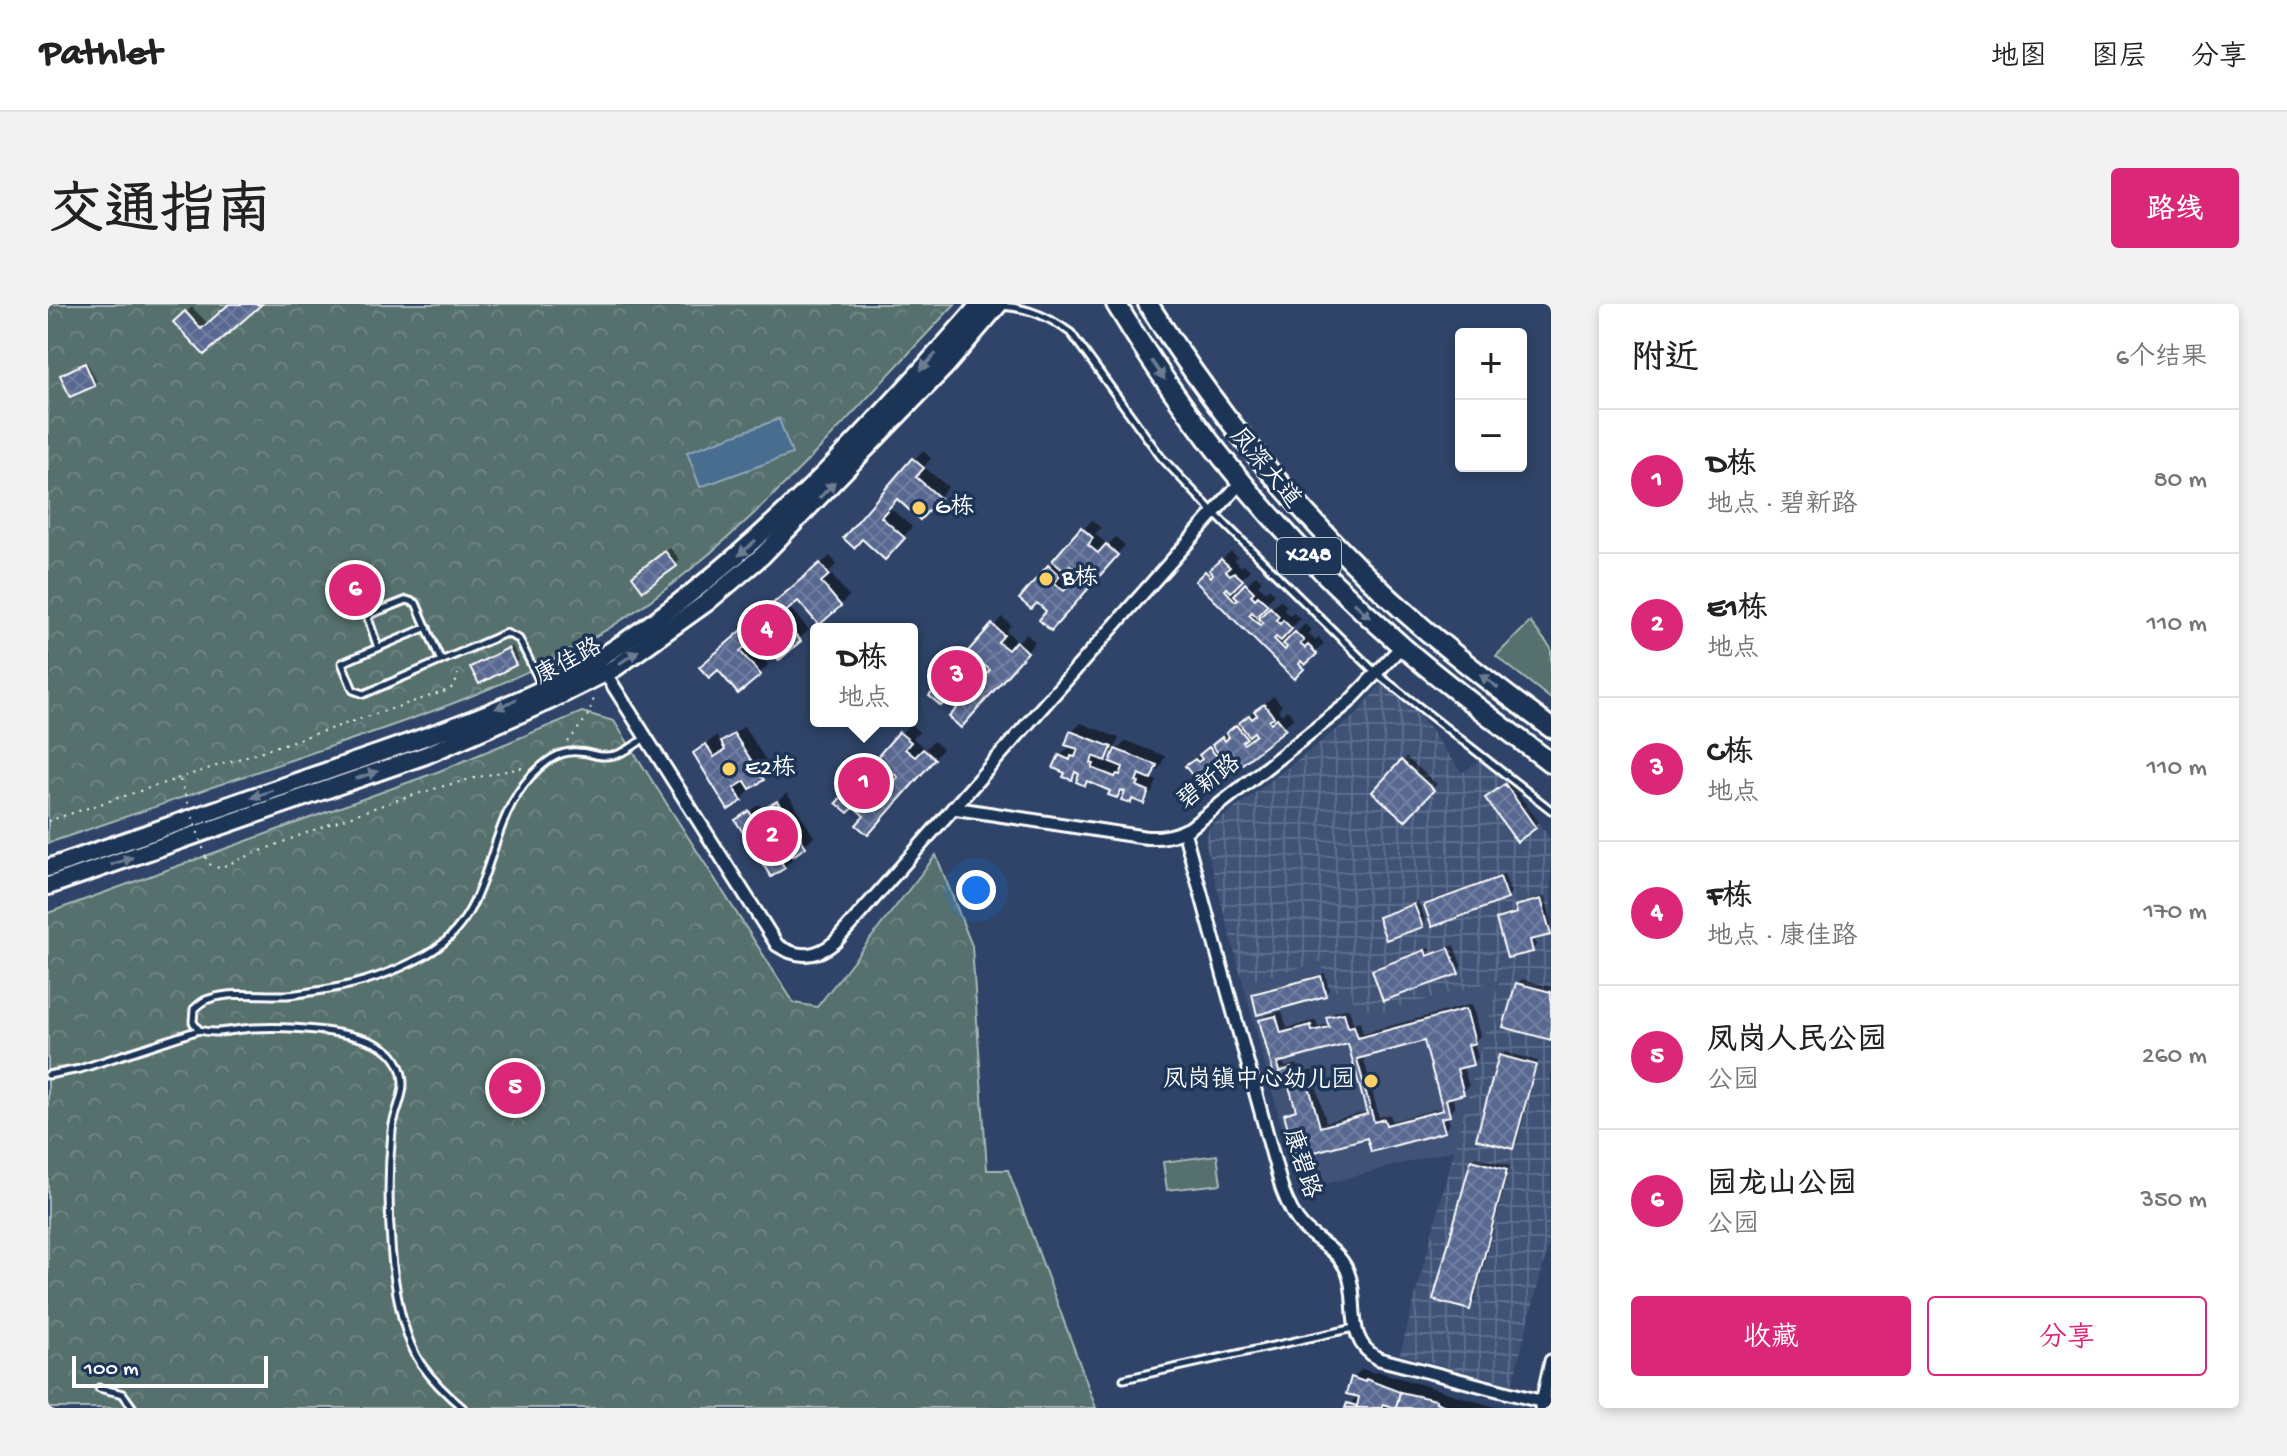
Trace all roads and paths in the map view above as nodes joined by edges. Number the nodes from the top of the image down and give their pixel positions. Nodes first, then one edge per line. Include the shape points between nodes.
1 (1115, 304) edge
2 (1148, 304) edge
3 (992, 305) edge
4 (1242, 481) junction
5 (1214, 513) junction
6 (427, 627) junction
7 (1402, 646) junction
8 (378, 648) junction
9 (441, 661) junction
10 (601, 666) junction
11 (1376, 673) junction
12 (458, 674) dead end
13 (546, 694) junction
14 (596, 695) dead end
15 (1551, 728) edge
16 (646, 737) junction
17 (565, 752) junction
18 (1551, 763) edge
19 (544, 764) junction
20 (180, 779) junction
21 (953, 808) junction
22 (1551, 810) edge
23 (48, 821) edge
24 (1184, 831) junction
25 (48, 868) edge
26 (48, 886) edge
27 (199, 1030) junction
28 (48, 1075) edge
29 (1356, 1327) junction
30 (1551, 1361) edge
31 (1124, 1379) dead end
32 (99, 1388) dead end
33 (1545, 1405) edge
34 (133, 1408) edge
35 (463, 1408) edge

1 -> 4 main road, 凤深大道 / X248
15 -> 2 main road, 凤深大道 / X248 via 1420,625 1333,542 1236,431
3 - 5 lane via 1037,312 1071,333 1161,457
3 - 10 street, 康佳路 via 907,384 751,545
4 - 5 street
4 -> 7 main road, 凤深大道 / X248 via 1322,571
5 - 11 lane
5 - 21 street
6 - 8 lane
6 - 8 lane via 412,600 371,614 367,623
6 - 9 lane
7 - 11 street, 碧新路
7 - 18 main road, 凤深大道 / X248
8 - 9 lane via 342,663 358,693
9 - 13 lane via 511,634 519,639
10 - 13 street, 康佳路
10 - 16 street
11 - 22 lane
11 - 24 street, 碧新路 via 1348,703
12 - 20 path via 449,690
13 -> 25 street, 康佳路
26 -> 13 street, 康佳路 via 426,755
14 - 17 path
16 - 17 lane via 610,756
16 - 21 street via 777,945 800,956 835,942
17 - 19 lane
19 - 20 path, bridge via 461,781 337,820 219,868 209,864
19 - 27 lane via 509,809 472,909 430,953 363,982 291,995 205,999 194,1009
20 - 23 path
21 - 24 street, 碧新路 via 1143,837
24 - 29 street, 康碧路 via 1282,1189 1295,1217 1341,1259 1352,1290
27 - 28 lane
27 - 35 lane via 298,1028 369,1040 388,1049 401,1067 388,1212 398,1293 420,1363
29 - 31 lane
29 - 33 street, 康碧路 via 1361,1345 1379,1359
30 - 33 street
32 - 34 lane via 123,1394

